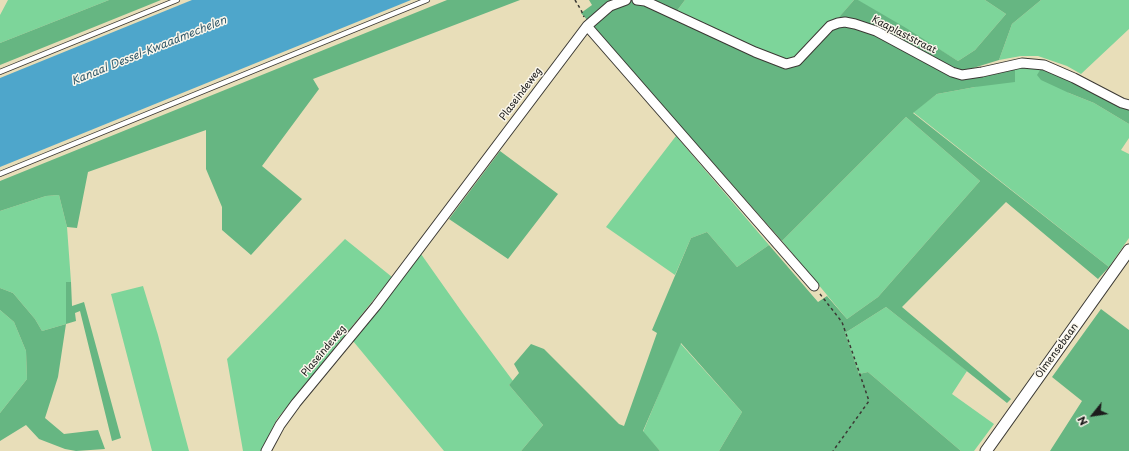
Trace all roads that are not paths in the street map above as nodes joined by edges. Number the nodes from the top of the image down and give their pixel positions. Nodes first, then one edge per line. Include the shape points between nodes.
1 (178, 0) edge
2 (427, 0) edge
3 (626, 0) edge
4 (637, 0) edge
5 (587, 26) junction
6 (0, 72) edge
7 (1129, 105) edge
8 (0, 174) edge
9 (1129, 250) edge
10 (814, 286) road end
11 (266, 451) edge
12 (986, 451) edge

1 - 6 lane
2 - 8 lane
3 - 5 street via 610,6
4 - 7 street, Kaaplaststraat via 645,1 786,64 797,61 830,26 844,22 876,31 962,75 1022,63 1044,65
5 - 10 street
5 - 11 street, Plaseindeweg via 376,306 296,402
9 - 12 street, Olmensebaan

